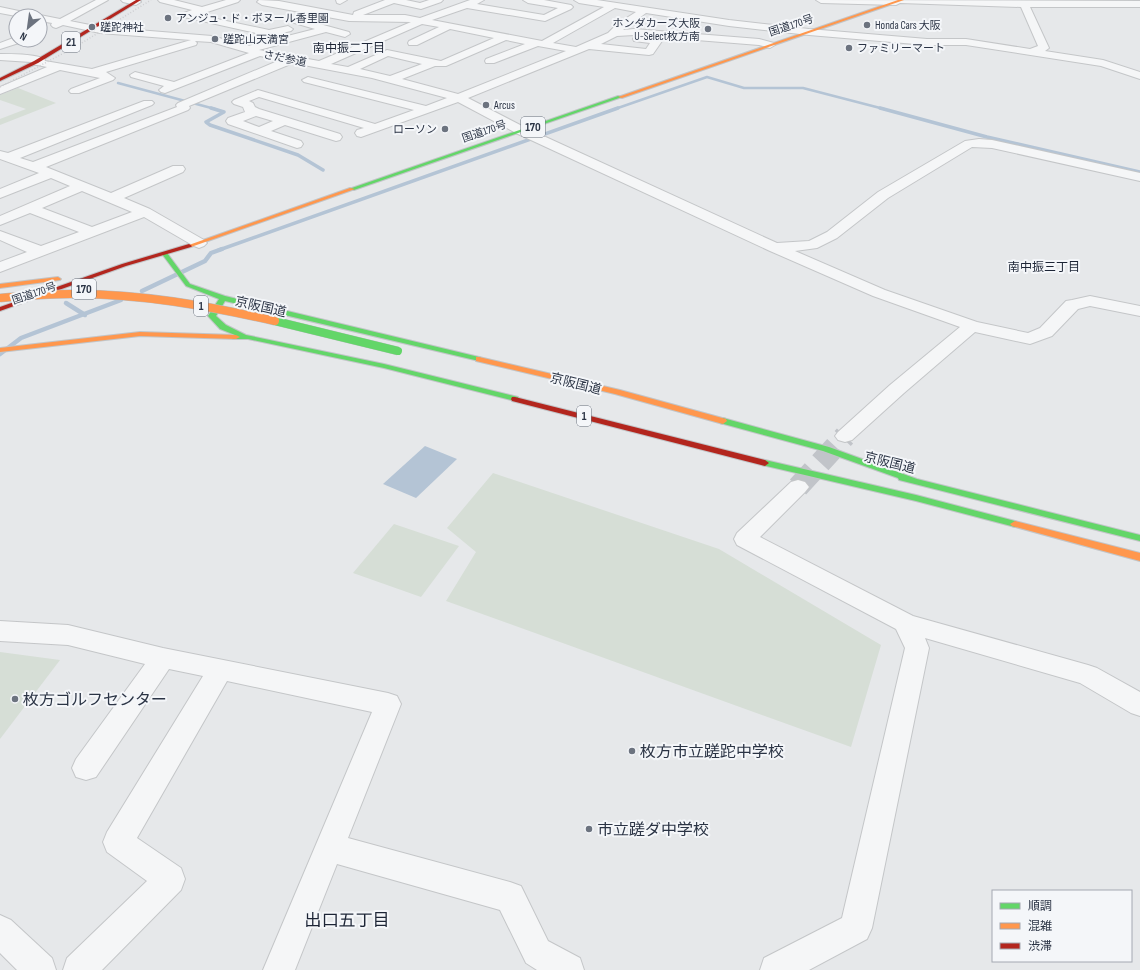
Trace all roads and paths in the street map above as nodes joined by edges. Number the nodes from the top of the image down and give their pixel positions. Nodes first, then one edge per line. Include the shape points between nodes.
1 (100, 0) edge
2 (126, 0) edge
3 (163, 0) edge
4 (197, 0) edge
5 (235, 0) edge
6 (394, 0) edge
7 (438, 0) edge
8 (479, 0) edge
9 (528, 0) edge
10 (579, 0) edge
11 (821, 0) edge
12 (138, 1) edge
13 (543, 1) edge
14 (900, 1) edge
15 (501, 3) dead end
16 (1024, 4) junction
17 (1130, 4) junction
18 (1140, 4) edge
19 (182, 5) junction
20 (258, 5) edge
21 (468, 5) junction
22 (614, 5) junction
23 (489, 8) junction
24 (202, 10) junction
25 (645, 10) junction
26 (517, 13) junction
27 (664, 13) junction
28 (1140, 15) edge
29 (421, 16) junction
30 (566, 16) dead end
31 (286, 18) dead end
32 (349, 18) junction
33 (48, 19) edge
34 (504, 19) dead end
35 (597, 20) junction
36 (63, 21) junction
37 (468, 21) dead end
38 (231, 24) junction
39 (308, 24) junction
40 (452, 27) junction
41 (48, 28) edge
42 (94, 29) junction
43 (326, 29) junction
44 (548, 31) dead end
45 (614, 32) junction
46 (634, 32) junction
47 (809, 32) junction
48 (345, 34) dead end
49 (563, 34) junction
50 (504, 37) junction
51 (208, 39) junction
52 (583, 40) junction
53 (540, 43) junction
54 (770, 44) junction
55 (433, 47) dead end
56 (248, 50) junction
57 (576, 50) junction
58 (1029, 52) junction
59 (259, 53) junction
60 (0, 57) edge
61 (290, 60) junction
62 (420, 60) junction
63 (490, 61) dead end
64 (36, 62) junction
65 (434, 63) junction
66 (319, 64) junction
67 (60, 66) junction
68 (336, 68) junction
69 (350, 70) junction
70 (0, 71) edge
71 (92, 73) junction
72 (135, 75) dead end
73 (392, 75) junction
74 (1140, 76) edge
75 (0, 80) edge
76 (308, 80) junction
77 (296, 85) dead end
78 (336, 87) junction
79 (283, 90) dead end
80 (0, 91) edge
81 (75, 91) dead end
82 (365, 94) junction
83 (205, 95) junction
84 (271, 96) junction
85 (459, 98) junction
86 (238, 102) junction
87 (395, 102) junction
88 (148, 104) dead end
89 (298, 104) junction
90 (381, 108) dead end
91 (428, 110) junction
92 (255, 112) junction
93 (324, 112) junction
94 (170, 113) junction
95 (367, 114) dead end
96 (189, 118) dead end
97 (285, 121) junction
98 (352, 121) junction
99 (133, 128) junction
100 (377, 128) junction
101 (259, 131) junction
102 (361, 133) dead end
103 (152, 134) dead end
104 (532, 136) junction
105 (336, 137) dead end
106 (86, 143) junction
107 (287, 143) dead end
108 (106, 149) dead end
109 (3, 157) edge
110 (33, 167) junction
111 (178, 169) dead end
112 (51, 173) junction
113 (1140, 177) edge
114 (0, 184) edge
115 (82, 186) junction
116 (13, 189) junction
117 (0, 194) edge
118 (112, 198) junction
119 (29, 208) junction
120 (145, 212) junction
121 (0, 221) edge
122 (92, 232) junction
123 (0, 235) edge
124 (199, 242) junction
125 (775, 248) junction
126 (41, 252) junction
127 (165, 254) junction
128 (0, 267) edge
129 (102, 273) junction
130 (0, 286) edge
131 (0, 298) edge
132 (224, 298) junction
133 (0, 309) edge
134 (1140, 311) edge
135 (0, 318) edge
136 (972, 326) junction
137 (248, 337) junction
138 (0, 350) edge
139 (402, 352) dead end
140 (897, 389) junction
141 (845, 436) tunnel mouth
142 (825, 454) junction
143 (800, 479) junction
144 (1140, 538) edge
145 (1140, 557) edge
146 (906, 623) junction
147 (0, 630) edge
148 (163, 658) junction
149 (220, 670) junction
150 (1140, 705) edge
151 (86, 768) dead end
152 (330, 848) junction
153 (0, 931) edge
154 (40, 970) edge
155 (79, 970) edge
156 (279, 970) edge
157 (568, 970) edge
158 (776, 970) edge

1 - 36 street
2 - 12 street
3 - 19 street
4 - 19 street
5 - 24 street
6 - 7 street via 421,6
6 - 32 street
8 - 21 street
9 - 13 street
10 - 22 street
11 - 14 street
12 - 42 main road, 21
13 - 26 street
13 - 26 street via 568,6 545,18
14 - 16 street
14 - 47 main road, 国道170号 / 170
15 - 23 street
16 - 17 street
16 - 58 street via 1044,48
17 - 18 street
17 - 28 street
19 - 24 street
20 - 32 street via 279,4
20 - 38 street
21 - 23 street
21 - 29 street
22 - 25 street
22 - 35 street
23 - 26 street
24 - 38 street via 187,15
25 - 27 street
25 - 45 street
26 - 34 street
27 - 46 street
27 - 47 street
29 - 32 street
29 - 40 street
29 - 66 street
30 - 35 street
31 - 39 street
33 - 36 street, さだ参道
35 - 45 street
35 - 45 street
35 - 49 street
36 - 41 street
36 - 42 street, さだ参道
37 - 40 street
38 - 39 street via 269,33
38 - 51 street
39 - 43 street
40 - 50 street
40 - 55 street via 413,43
42 - 51 street, さだ参道
42 - 64 main road, 21
43 - 48 street
43 - 56 street
44 - 49 street
45 - 46 street
45 - 52 street
45 - 52 street via 657,41 649,52
46 - 54 street
47 - 54 main road, 国道170号 / 170
47 - 58 street via 927,42 966,42
49 - 52 street
49 - 53 street
50 - 53 street
50 - 65 street via 442,64
51 - 56 street, さだ参道
51 - 71 street
52 - 57 street
53 - 57 street
53 - 63 street
54 - 104 main road, 国道170号 / 170
56 - 59 street, さだ参道
57 - 85 street
58 - 74 street via 1103,63
59 - 61 street, さだ参道
59 - 72 street via 170,88
60 - 64 street via 19,57
61 - 66 street, さだ参道
61 - 83 street
62 - 65 street
62 - 69 street via 387,53
62 - 73 street
64 - 67 street
64 - 70 street
64 - 75 main road, 21
65 - 73 street
66 - 68 street, さだ参道
67 - 71 street
67 - 80 street
68 - 69 street, さだ参道
68 - 76 street
69 - 73 street, さだ参道
71 - 81 street via 109,78
73 - 85 street, さだ参道
76 - 77 street
76 - 78 street
78 - 82 street
78 - 89 street
79 - 84 street
82 - 87 street
82 - 93 street
83 - 86 street
83 - 94 street
84 - 86 street via 258,93
84 - 89 street
85 - 91 street
85 - 104 street, さだ参道
86 - 92 street via 249,105 249,109
87 - 90 street
87 - 91 street
88 - 109 street
89 - 93 street
91 - 100 street
92 - 97 street
92 - 101 street via 232,121
93 - 98 street
94 - 96 street
94 - 99 street
95 - 98 street
97 - 101 street
97 - 105 street
98 - 100 street
99 - 103 street
99 - 106 street
100 - 102 street
101 - 107 street
104 - 124 main road, 国道170号 / 170
104 - 125 street, さだ参道
106 - 108 street
106 - 110 street
109 - 110 street
110 - 112 street
111 - 118 street
112 - 115 street
112 - 116 street
113 - 125 street via 992,144 969,144 883,195 832,235 812,245
114 - 116 street
115 - 118 street
115 - 119 street
116 - 117 street
118 - 120 street
119 - 121 street
119 - 122 street
120 - 122 street
120 - 124 street
122 - 126 street
123 - 126 street
124 - 127 main road, 国道170号 / 170
125 - 136 street, さだ参道 via 879,293
126 - 128 street
127 - 129 main road, 国道170号 / 170
127 - 132 main road, 京阪国道 via 188,286
127 - 135 main road, 国道170号 / 170 via 132,272
129 - 130 main road
129 - 133 main road, 国道170号 / 170
131 - 139 main road, 京阪国道 / 1, bridge via 84,293 148,297 210,307
132 - 137 main road via 212,316 222,327
132 - 142 main road, 京阪国道 via 617,392
134 - 136 street, さだ参道 via 1090,301 1072,305 1046,332 1030,339
136 - 140 street
137 - 138 main road, 1 via 140,334
137 - 143 main road, 1 via 384,366
140 - 141 street
140 - 142 street via 883,392
142 - 144 main road, 京阪国道 via 916,482
143 - 145 main road, 1 via 916,498
143 - 146 street via 745,539
146 - 150 street via 1088,675
146 - 158 street via 917,648 856,928
147 - 148 street via 68,635
148 - 149 street
148 - 151 street
149 - 152 street via 388,704
149 - 155 street via 118,842 170,879
152 - 156 street
152 - 157 street via 510,897 537,952
153 - 154 street

